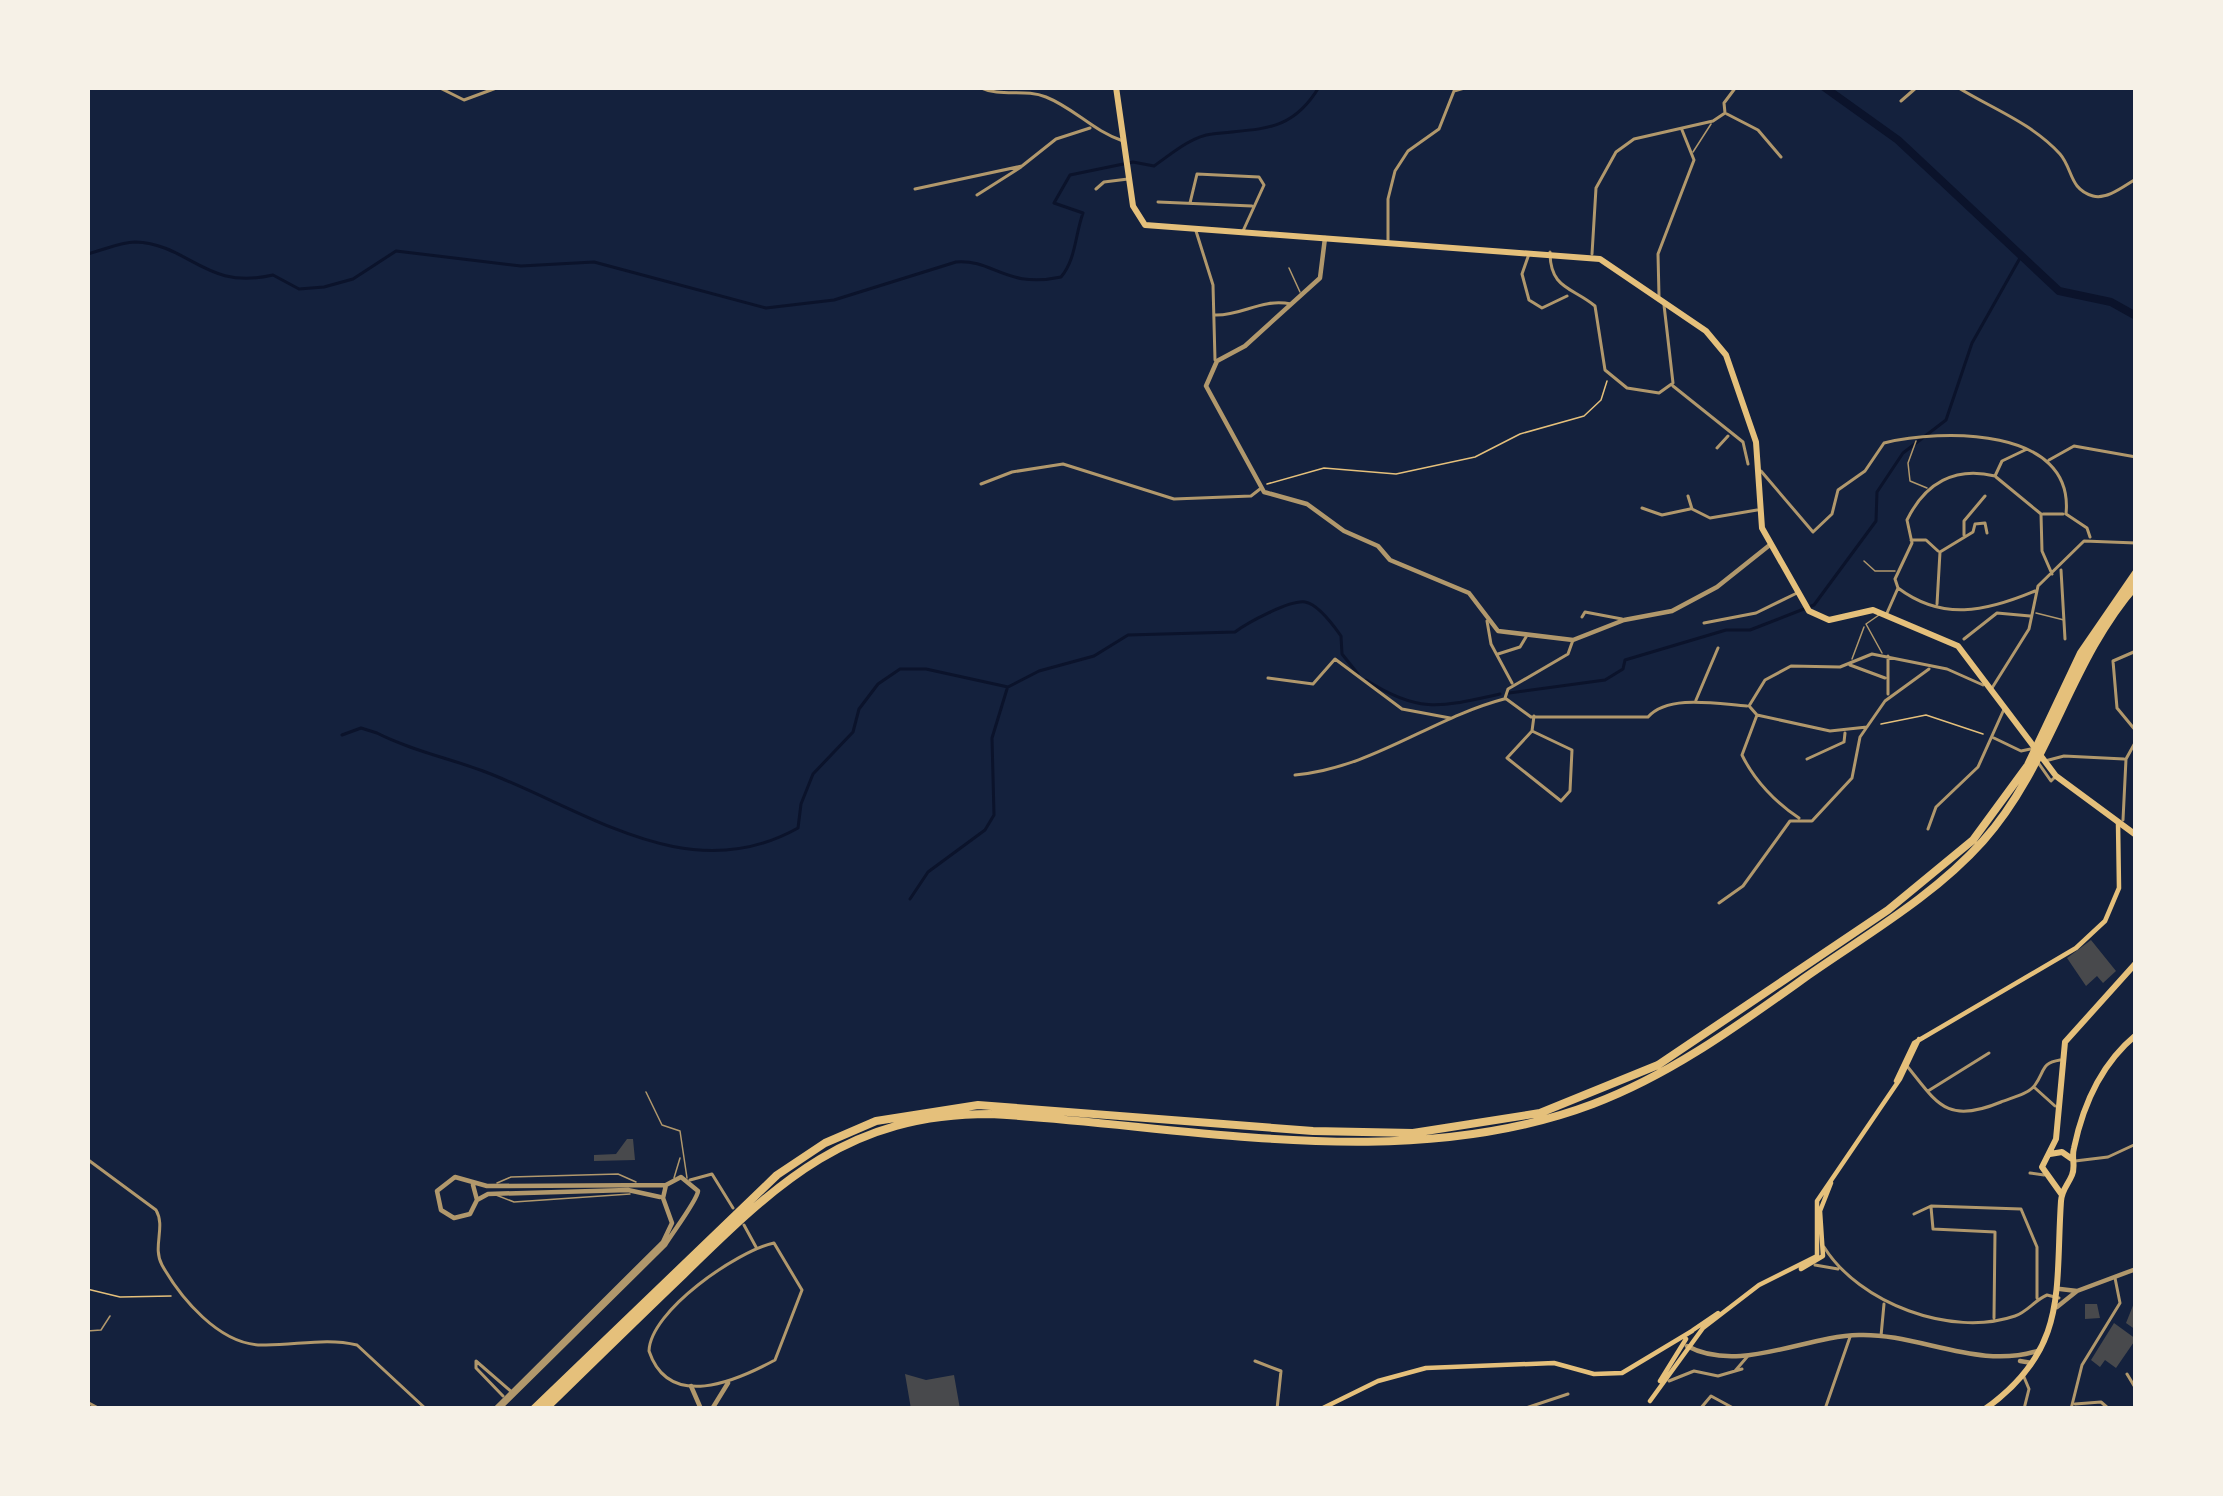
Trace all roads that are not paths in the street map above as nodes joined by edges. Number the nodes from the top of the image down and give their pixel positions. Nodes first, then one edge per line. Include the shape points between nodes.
1 (438, 87) edge
2 (499, 87) edge
3 (979, 87) edge
4 (1116, 87) edge
5 (1468, 87) edge
6 (1736, 87) edge
7 (1917, 87) edge
8 (1957, 87) edge
9 (1901, 101) dead end
10 (1725, 113) junction
11 (1713, 121) junction
12 (1090, 128) junction
13 (1681, 128) junction
14 (1124, 142) junction
15 (1694, 152) junction
16 (1781, 157) dead end
17 (1022, 166) junction
18 (1129, 179) junction
19 (2136, 179) edge
20 (915, 189) dead end
21 (1096, 189) dead end
22 (976, 195) dead end
23 (1158, 202) dead end
24 (1190, 203) junction
25 (1255, 207) junction
26 (1196, 231) junction
27 (1246, 234) junction
28 (1325, 238) junction
29 (1388, 242) junction
30 (1530, 251) junction
31 (1550, 252) junction
32 (1592, 256) junction
33 (1289, 268) dead end
34 (1568, 294) junction
35 (1302, 295) junction
36 (1662, 302) junction
37 (1291, 304) junction
38 (1213, 315) junction
39 (1217, 361) junction
40 (1672, 385) junction
41 (1731, 434) junction
42 (1915, 441) junction
43 (1717, 448) dead end
44 (2026, 448) junction
45 (2136, 458) edge
46 (2048, 461) junction
47 (1752, 466) junction
48 (1995, 476) junction
49 (981, 484) dead end
50 (1261, 487) junction
51 (1931, 488) junction
52 (1688, 496) dead end
53 (1985, 496) dead end
54 (2136, 507) edge
55 (1642, 508) dead end
56 (1692, 508) junction
57 (1757, 510) junction
58 (2041, 514) junction
59 (2066, 514) junction
60 (2136, 529) edge
61 (1987, 532) dead end
62 (1964, 537) junction
63 (2090, 539) junction
64 (1911, 541) junction
65 (2136, 543) edge
66 (1771, 544) junction
67 (1940, 552) junction
68 (1864, 561) dead end
69 (2060, 569) junction
70 (1898, 573) junction
71 (2136, 573) edge
72 (2052, 574) junction
73 (2136, 585) edge
74 (1898, 588) junction
75 (2035, 591) junction
76 (1799, 593) junction
77 (1937, 605) junction
78 (1996, 610) junction
79 (1884, 614) junction
80 (2032, 614) junction
81 (1582, 616) dead end
82 (1487, 620) junction
83 (1624, 620) junction
84 (2065, 620) junction
85 (1704, 623) dead end
86 (1867, 624) junction
87 (1526, 637) junction
88 (1964, 639) dead end
89 (2065, 639) dead end
90 (1573, 640) junction
91 (1718, 647) dead end
92 (2136, 651) edge
93 (1885, 654) junction
94 (1496, 655) junction
95 (1850, 663) junction
96 (1931, 667) junction
97 (1268, 677) dead end
98 (1887, 679) junction
99 (1513, 685) junction
100 (1994, 689) junction
101 (1888, 697) junction
102 (1505, 698) junction
103 (1696, 702) junction
104 (2005, 705) junction
105 (1749, 706) junction
106 (1757, 715) junction
107 (1534, 716) junction
108 (1452, 718) junction
109 (1869, 724) junction
110 (1532, 731) junction
111 (1845, 731) junction
112 (2136, 731) edge
113 (1993, 737) junction
114 (2136, 741) edge
115 (2045, 742) junction
116 (2032, 749) junction
117 (2064, 756) junction
118 (1807, 759) dead end
119 (2126, 759) junction
120 (2045, 762) junction
121 (2031, 768) junction
122 (1295, 775) dead end
123 (2054, 777) junction
124 (1801, 819) junction
125 (1928, 829) dead end
126 (2125, 831) edge
127 (1719, 903) dead end
128 (2136, 963) edge
129 (2136, 1035) edge
130 (1919, 1039) junction
131 (1990, 1053) dead end
132 (2060, 1060) junction
133 (1905, 1065) junction
134 (2034, 1087) junction
135 (646, 1092) dead end
136 (1927, 1092) junction
137 (2060, 1108) junction
138 (2057, 1135) junction
139 (2077, 1135) junction
140 (2136, 1144) edge
141 (2063, 1152) junction
142 (681, 1154) junction
143 (2050, 1154) junction
144 (87, 1159) edge
145 (2072, 1160) junction
146 (2084, 1161) junction
147 (2043, 1162) junction
148 (2044, 1175) junction
149 (2071, 1176) junction
150 (674, 1178) junction
151 (689, 1179) junction
152 (2053, 1183) junction
153 (472, 1185) junction
154 (666, 1185) junction
155 (638, 1187) junction
156 (492, 1190) junction
157 (2062, 1195) junction
158 (663, 1198) junction
159 (477, 1200) junction
160 (1931, 1206) junction
161 (668, 1208) junction
162 (733, 1208) dead end
163 (684, 1212) junction
164 (1914, 1214) dead end
165 (744, 1225) dead end
166 (757, 1249) junction
167 (1822, 1256) junction
168 (2136, 1269) edge
169 (2114, 1276) junction
170 (2061, 1294) junction
171 (2037, 1299) junction
172 (1884, 1302) junction
173 (110, 1316) road end
174 (1994, 1319) junction
175 (87, 1331) edge
176 (1694, 1333) junction
177 (1850, 1335) junction
178 (1881, 1336) junction
179 (1682, 1347) junction
180 (1700, 1347) junction
181 (2041, 1350) junction
182 (1664, 1353) junction
183 (1714, 1353) junction
184 (1748, 1354) junction
185 (2020, 1358) junction
186 (1255, 1360) dead end
187 (2032, 1363) junction
188 (1670, 1364) junction
189 (1742, 1369) dead end
190 (1734, 1373) junction
191 (2127, 1374) dead end
192 (2023, 1376) junction
193 (1663, 1378) junction
194 (728, 1383) junction
195 (691, 1386) junction
196 (2136, 1389) edge
197 (513, 1393) junction
198 (1568, 1394) dead end
199 (700, 1399) junction
200 (507, 1400) junction
201 (1650, 1401) joint
202 (87, 1402) edge
203 (713, 1405) edge
204 (2072, 1407) edge
205 (1525, 1408) edge
206 (1826, 1408) edge
207 (100, 1409) edge
208 (426, 1409) edge
209 (497, 1409) edge
210 (534, 1409) edge
211 (545, 1409) edge
212 (701, 1409) edge
213 (1277, 1409) edge
214 (1321, 1409) edge
215 (1644, 1409) edge
216 (1700, 1409) edge
217 (1736, 1409) edge
218 (1985, 1409) edge
219 (2024, 1409) edge
220 (2109, 1409) edge

1 - 2 street via 464,100
3 - 12 street via 1050,98
4 - 14 main road
5 - 29 street via 1454,91 1438,129 1399,163
6 - 10 street
7 - 9 street
8 - 19 street via 2037,134 2090,195
10 - 11 street
10 - 16 street via 1758,130
11 - 13 street
11 - 15 lane
12 - 14 street
12 - 17 street via 1056,139
13 - 15 street
13 - 32 street via 1634,139 1610,160 1596,188
14 - 18 main road
15 - 36 street via 1658,254
17 - 20 street
17 - 22 street
18 - 21 street
18 - 26 main road via 1145,225
23 - 24 street
24 - 25 street
24 - 25 street via 1197,174 1259,177 1264,185
25 - 27 street
26 - 27 main road
26 - 38 street
27 - 28 main road
28 - 29 main road
28 - 35 street via 1324,271
29 - 30 main road
30 - 31 main road
30 - 34 street via 1522,274 1529,300 1547,308
31 - 32 main road
31 - 34 street via 1553,275
32 - 36 main road
33 - 35 lane
34 - 40 street via 1598,313 1609,377 1649,394
35 - 37 street
36 - 40 street
36 - 47 main road via 1718,342 1756,442
37 - 38 street via 1252,303
37 - 39 street
38 - 39 street
39 - 50 street via 1208,394
40 - 41 street
41 - 43 street
41 - 47 street via 1747,447
42 - 44 street via 1995,436
42 - 47 street via 1884,443 1865,471 1838,490 1832,514 1813,532
42 - 51 lane via 1910,481
44 - 46 street
44 - 48 street via 2002,461
45 - 46 street via 2074,446
46 - 59 street via 2066,490
47 - 57 main road
48 - 51 street via 1968,471
48 - 58 street
49 - 50 street via 1063,464 1174,499 1251,496
50 - 82 street via 1315,509 1390,560 1469,593
51 - 64 street via 1907,520
52 - 56 street
53 - 62 street via 1964,521
54 - 60 street
55 - 56 street via 1662,515
56 - 57 street via 1710,518
57 - 66 main road
58 - 59 street
58 - 72 street
59 - 63 street
61 - 62 street via 1985,523 1976,524
62 - 67 street
63 - 65 street
63 - 69 street
64 - 67 street via 1926,540
64 - 70 street
66 - 76 main road
66 - 83 street via 1688,606
67 - 77 street
68 - 70 lane
69 - 72 street
69 - 84 street
70 - 74 street
71 - 115 highway via 2081,653
72 - 75 street
73 - 115 highway
74 - 77 street via 1920,605
74 - 79 street
75 - 78 street
75 - 80 street
76 - 79 main road via 1828,620 1862,610
76 - 85 street via 1756,613
77 - 78 street
78 - 80 street
78 - 88 street
79 - 86 lane
79 - 100 main road via 1958,646
80 - 84 lane
80 - 100 street
81 - 83 street
82 - 87 street
82 - 94 street
83 - 90 street
84 - 89 street
86 - 93 lane
86 - 95 lane
87 - 90 street
87 - 94 street
90 - 99 street via 1558,662
91 - 103 street
92 - 112 street via 2114,659 2117,708
93 - 95 street
93 - 96 street
93 - 98 street
94 - 99 street
95 - 98 street
95 - 105 street via 1791,666 1766,680
96 - 100 street
96 - 101 street
97 - 108 street via 1313,685 1335,659 1402,709
98 - 101 street
99 - 102 street
100 - 104 main road
101 - 109 street
102 - 107 street
102 - 108 street
103 - 105 street
103 - 107 street via 1658,707 1643,718
104 - 113 street
104 - 116 main road
105 - 106 street
106 - 111 street
106 - 124 street via 1742,755 1771,798
107 - 110 street
108 - 122 street via 1380,753
109 - 111 street
109 - 124 street via 1852,778 1812,821
110 - 110 street via 1507,758 1561,801 1570,791 1572,750
111 - 118 street via 1844,742
113 - 116 street
113 - 125 street via 1971,778 1936,807
114 - 119 street
115 - 121 highway
116 - 120 main road
116 - 123 street
117 - 119 street
117 - 120 street
117 - 123 street
119 - 126 street
120 - 123 main road
121 - 210 highway via 1938,873 1740,1013 1622,1082 1522,1117 1412,1133 978,1106 876,1121 777,1174
121 - 211 highway via 1982,842 1928,891 1699,1050 1598,1102 1516,1128 1412,1141 990,1114 880,1129 826,1152 777,1186
123 - 126 main road
124 - 127 street via 1775,836 1743,886
126 - 130 main road via 2119,888 2092,936
128 - 132 main road via 2072,1030
129 - 139 main road via 2100,1076
130 - 133 main road
130 - 133 main road
131 - 136 street
132 - 134 street via 2042,1067
132 - 137 main road
133 - 136 street
133 - 167 main road via 1819,1202
134 - 136 street via 1968,1111 1945,1109
134 - 137 street
135 - 142 lane via 662,1125 680,1131
137 - 138 main road
138 - 139 main road
138 - 141 main road
138 - 143 main road
139 - 141 main road
139 - 145 main road
140 - 146 street
141 - 143 main road
141 - 145 main road
142 - 150 lane
142 - 151 lane
143 - 147 main road
144 - 208 street via 161,1217 158,1260 181,1298 254,1344 357,1345
145 - 146 street
145 - 149 main road
146 - 149 street
147 - 148 main road
147 - 148 street via 2031,1170
148 - 152 main road
149 - 152 main road
149 - 157 main road
150 - 151 street
150 - 154 street
151 - 162 street via 712,1174
151 - 163 street via 698,1198
152 - 157 main road
153 - 156 street
153 - 159 street
153 - 159 street via 447,1180 437,1203 458,1218
154 - 155 street
154 - 158 street
155 - 156 street
155 - 156 lane via 618,1174 511,1177
155 - 158 street
156 - 159 street
157 - 170 main road
158 - 161 street
160 - 164 street
160 - 171 street via 1991,1204 2028,1214 2038,1247
160 - 174 street via 1933,1229 1996,1235
161 - 163 street
161 - 197 street via 663,1242
163 - 197 street via 658,1253
165 - 166 street
166 - 194 street via 778,1247 800,1281 800,1302 775,1360
166 - 195 street via 708,1276 649,1340 661,1373
167 - 172 street
167 - 176 main road via 1760,1285
168 - 169 street
169 - 170 street
169 - 204 street via 2120,1304 2082,1365
170 - 171 street
170 - 181 main road
171 - 174 street via 2016,1316
172 - 174 street
172 - 178 street
173 - 175 lane via 101,1330
176 - 179 main road
176 - 180 street
176 - 182 main road
177 - 178 street
177 - 184 street
177 - 206 street
178 - 185 street
179 - 180 street
179 - 182 main road
179 - 183 street
179 - 188 main road
179 - 193 main road
180 - 183 street
181 - 185 street
181 - 187 main road
182 - 188 main road
182 - 214 main road via 1614,1374 1554,1363 1426,1368
183 - 184 street
184 - 190 street
185 - 187 street
185 - 192 street
186 - 213 street via 1283,1375
187 - 192 main road
188 - 193 main road
189 - 190 street
190 - 193 street
191 - 196 street
192 - 218 main road
192 - 219 street
193 - 201 main road
194 - 195 street
194 - 203 street
195 - 199 street
197 - 200 street
197 - 200 street via 476,1361
198 - 205 street
199 - 203 street via 708,1394
199 - 212 street
200 - 209 street
201 - 215 street
202 - 207 street
204 - 220 street via 2101,1402
216 - 217 street via 1711,1396

